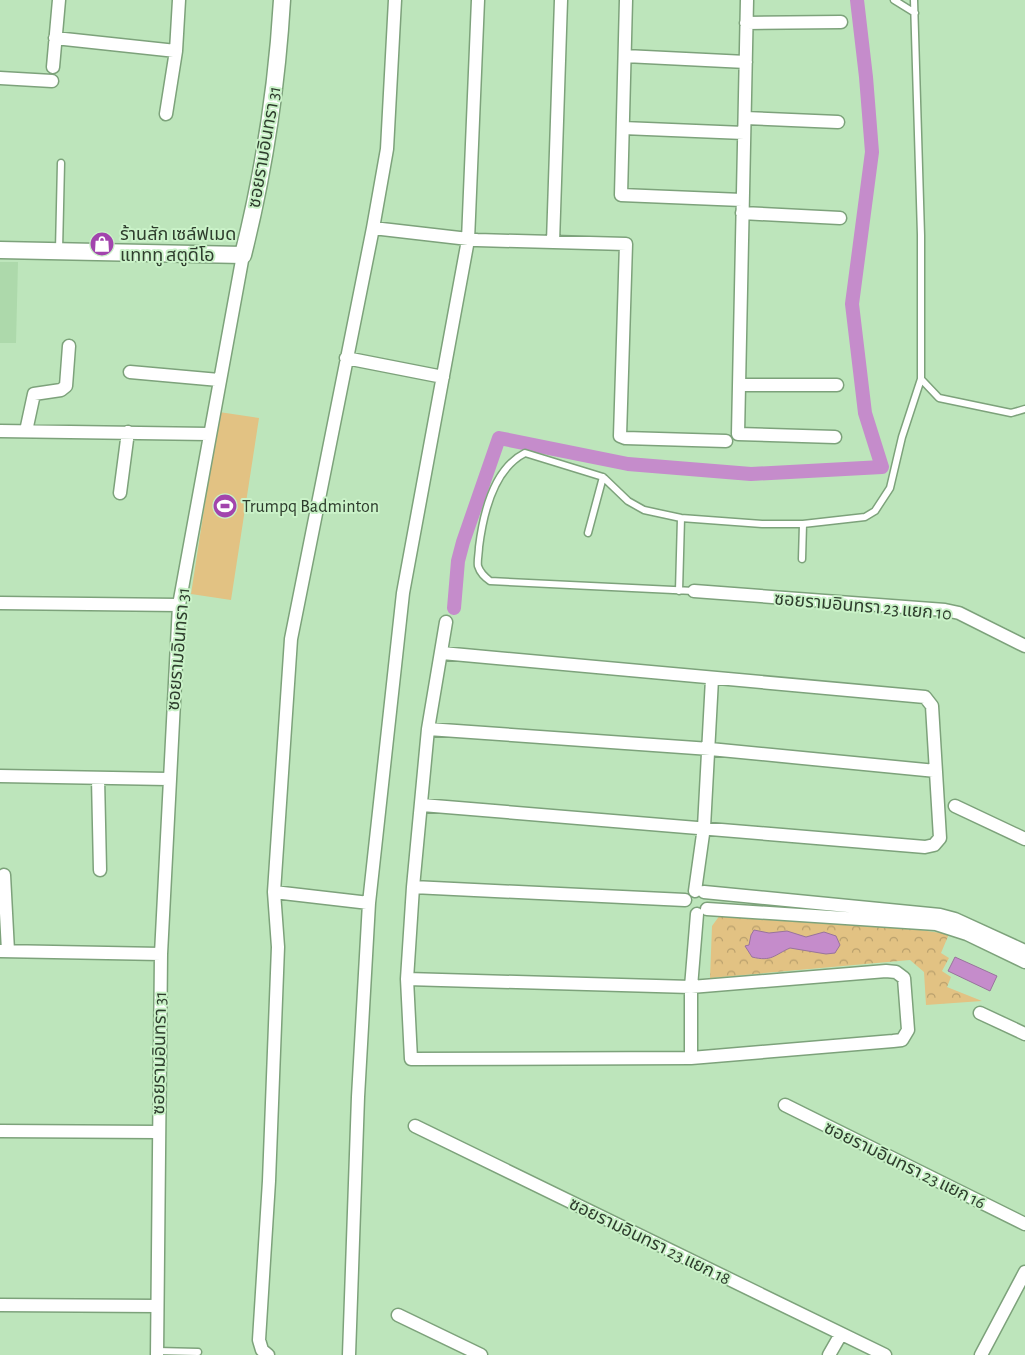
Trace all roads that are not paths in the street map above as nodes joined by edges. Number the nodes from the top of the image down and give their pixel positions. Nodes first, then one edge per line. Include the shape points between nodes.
1 (59, 0) edge
2 (179, 0) edge
3 (282, 0) edge
4 (394, 0) edge
5 (478, 0) edge
6 (561, 0) edge
7 (626, 0) edge
8 (747, 0) edge
9 (894, 0) edge
10 (914, 0) edge
11 (915, 13) junction
12 (841, 22) dead end
13 (746, 23) junction
14 (55, 38) junction
15 (176, 51) junction
16 (625, 56) junction
17 (746, 62) junction
18 (53, 67) dead end
19 (0, 78) edge
20 (52, 81) dead end
21 (166, 114) dead end
22 (745, 118) junction
23 (838, 122) dead end
24 (624, 128) junction
25 (744, 133) junction
26 (61, 162) dead end
27 (742, 207) junction
28 (840, 218) dead end
29 (373, 228) junction
30 (468, 240) junction
31 (553, 242) junction
32 (0, 250) edge
33 (59, 251) junction
34 (243, 254) junction
35 (69, 346) dead end
36 (346, 358) junction
37 (130, 372) dead end
38 (443, 378) junction
39 (921, 379) junction
40 (219, 380) junction
41 (738, 385) junction
42 (837, 386) dead end
43 (1025, 409) edge
44 (0, 431) edge
45 (26, 431) junction
46 (128, 432) junction
47 (209, 434) junction
48 (835, 436) dead end
49 (726, 441) dead end
50 (603, 477) junction
51 (120, 493) dead end
52 (681, 518) junction
53 (803, 524) junction
54 (588, 533) dead end
55 (802, 558) dead end
56 (679, 591) junction
57 (694, 592) joint
58 (0, 603) edge
59 (179, 605) junction
60 (446, 622) dead end
61 (1025, 646) edge
62 (442, 653) junction
63 (712, 679) junction
64 (428, 729) junction
65 (710, 749) junction
66 (936, 771) junction
67 (0, 776) edge
68 (98, 778) junction
69 (168, 779) junction
70 (422, 805) junction
71 (955, 806) dead end
72 (704, 827) junction
73 (1025, 840) edge
74 (100, 870) dead end
75 (4, 875) dead end
76 (413, 887) junction
77 (274, 892) junction
78 (699, 892) junction
79 (685, 900) junction
80 (368, 903) junction
81 (702, 911) junction
82 (4, 951) edge
83 (1025, 951) edge
84 (161, 954) junction
85 (1025, 962) edge
86 (407, 979) junction
87 (691, 987) junction
88 (980, 1012) dead end
89 (1025, 1034) edge
90 (692, 1058) junction
91 (785, 1106) dead end
92 (415, 1126) dead end
93 (0, 1131) edge
94 (158, 1132) junction
95 (1025, 1224) edge
96 (1025, 1272) edge
97 (0, 1304) edge
98 (157, 1306) junction
99 (398, 1315) dead end
100 (841, 1334) junction
101 (198, 1352) dead end
102 (157, 1353) edge
103 (268, 1355) edge
104 (349, 1355) edge
105 (481, 1355) edge
106 (829, 1355) edge
107 (885, 1355) edge
108 (981, 1355) edge

1 - 14 street
2 - 15 street
3 - 34 street, ซอยรามอินทรา 31 via 274,100
4 - 29 street via 387,149
5 - 30 street
6 - 31 street
7 - 16 street
8 - 13 street
9 - 11 lane
10 - 11 lane
11 - 39 lane
12 - 13 street
13 - 17 street
14 - 15 street
14 - 18 street
15 - 21 street
16 - 17 street
16 - 24 street
17 - 22 street
19 - 20 street
22 - 23 street
22 - 25 street
24 - 25 street
24 - 27 street via 621,195
25 - 27 street
26 - 33 lane
27 - 28 street
27 - 41 street
29 - 30 street
29 - 36 street
30 - 31 street
30 - 38 street
31 - 49 street via 626,244 620,436
32 - 33 street
33 - 34 street
34 - 40 street, ซอยรามอินทรา 31
35 - 45 street via 66,386 61,390 34,394
36 - 38 street
36 - 77 street via 291,639
37 - 40 street
38 - 80 street via 402,593
39 - 43 lane via 939,398 1011,413
39 - 53 lane via 902,437 894,477 875,511 865,516
40 - 47 street, ซอยรามอินทรา 31
41 - 42 street
41 - 48 street via 738,434
44 - 45 street
45 - 46 street
46 - 47 street
46 - 51 street
47 - 59 street, ซอยรามอินทรา 31
50 - 52 lane via 628,501 644,510
50 - 54 lane
50 - 56 lane via 525,453 516,458 494,487 481,529 478,565 482,575 490,581 500,582
52 - 53 lane
52 - 56 lane
53 - 55 lane
56 - 57 lane
57 - 61 street, ซอยรามอินทรา 23 แยก 10 via 945,610 959,613
58 - 59 street
59 - 69 street, ซอยรามอินทรา 31
60 - 62 street
62 - 63 street
62 - 64 street
63 - 65 street
63 - 66 street via 925,697 932,706
64 - 65 street
64 - 70 street
65 - 66 street
65 - 72 street
66 - 72 street via 940,838 925,847
67 - 68 street
68 - 69 street
68 - 74 street
69 - 84 street, ซอยรามอินทรา 31
70 - 72 street
70 - 76 street
71 - 73 street
72 - 78 street
75 - 82 street
76 - 79 street
76 - 86 street
77 - 80 street
77 - 103 street via 278,947 270,1180 260,1340 262,1350
78 - 79 street via 689,893
78 - 81 street via 708,898
78 - 83 street via 940,915
79 - 81 street via 687,908
80 - 104 street
81 - 85 street via 936,924 966,934
81 - 87 street
82 - 84 street
84 - 94 street, ซอยรามอินทรา 31
86 - 87 street
86 - 90 street via 411,1059
87 - 90 street
87 - 90 street via 896,972 904,978 908,1018 908,1030 902,1040
88 - 89 street
91 - 95 street, ซอยรามอินทรา 23 แยก 16
92 - 100 street, ซอยรามอินทรา 23 แยก 18
93 - 94 street
94 - 98 street, ซอยรามอินทรา 31
96 - 108 street
97 - 98 street
98 - 102 street, ซอยรามอินทรา 31
99 - 105 street
100 - 106 street
100 - 107 street, ซอยรามอินทรา 23 แยก 18
101 - 102 lane

